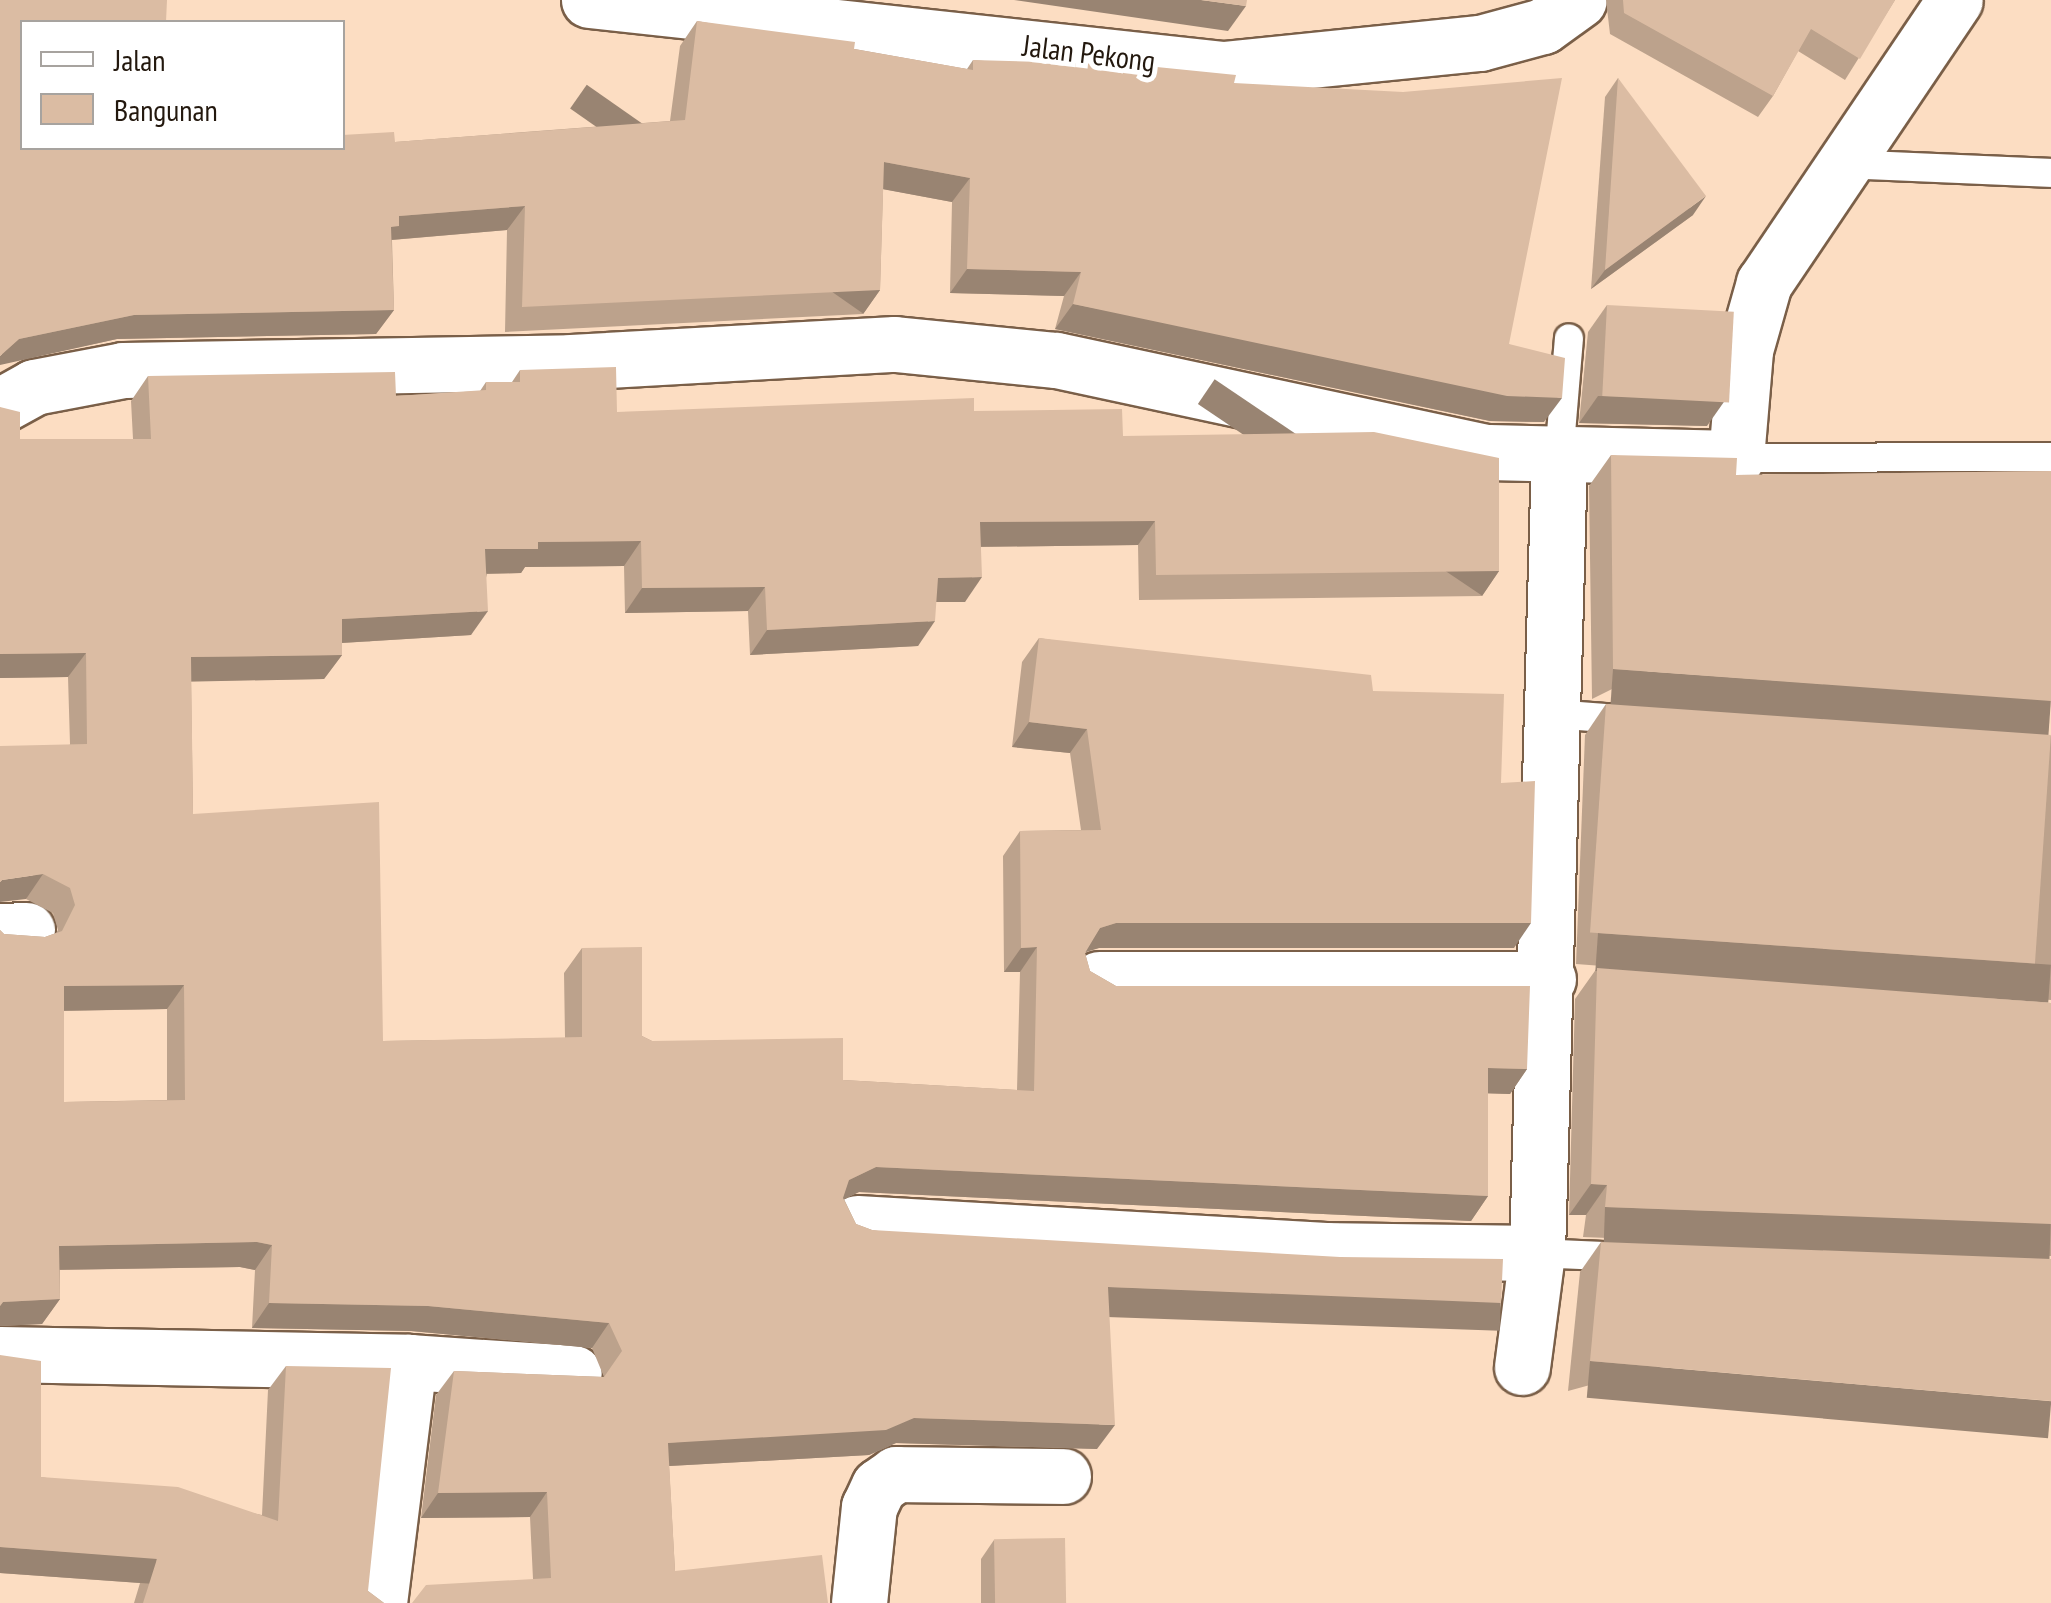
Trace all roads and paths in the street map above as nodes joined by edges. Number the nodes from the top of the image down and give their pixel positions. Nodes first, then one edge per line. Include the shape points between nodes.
1 (589, 0) edge
2 (1580, 0) edge
3 (1955, 0) edge
4 (707, 7) edge
5 (1845, 164) junction
6 (2051, 174) edge
7 (1569, 338) dead end
8 (0, 406) edge
9 (1559, 456) junction
10 (2051, 457) edge
11 (1736, 458) junction
12 (1553, 714) junction
13 (1653, 721) edge
14 (1099, 978) edge
15 (1567, 981) junction
16 (857, 1223) edge
17 (1537, 1253) junction
18 (1656, 1258) edge
19 (0, 1354) edge
20 (409, 1362) junction
21 (1522, 1367) dead end
22 (574, 1373) edge
23 (1063, 1476) dead end
24 (379, 1603) edge
25 (859, 1603) edge

1 - 4 street, Jalan Pekong
2 - 4 street, Jalan Pekong via 1543,26 1480,43 1223,69
3 - 5 street
5 - 6 lane
5 - 11 street via 1764,283 1745,350
7 - 9 lane
8 - 9 street via 34,388 123,370 571,362 895,344 1056,360 1335,424 1486,452
9 - 11 street
9 - 12 street
10 - 11 lane
12 - 13 lane
12 - 15 street
14 - 15 street
15 - 17 street
16 - 17 street via 1325,1250
17 - 18 lane
17 - 21 street
19 - 20 street
20 - 22 street
20 - 24 street
23 - 25 street via 896,1474 869,1507

